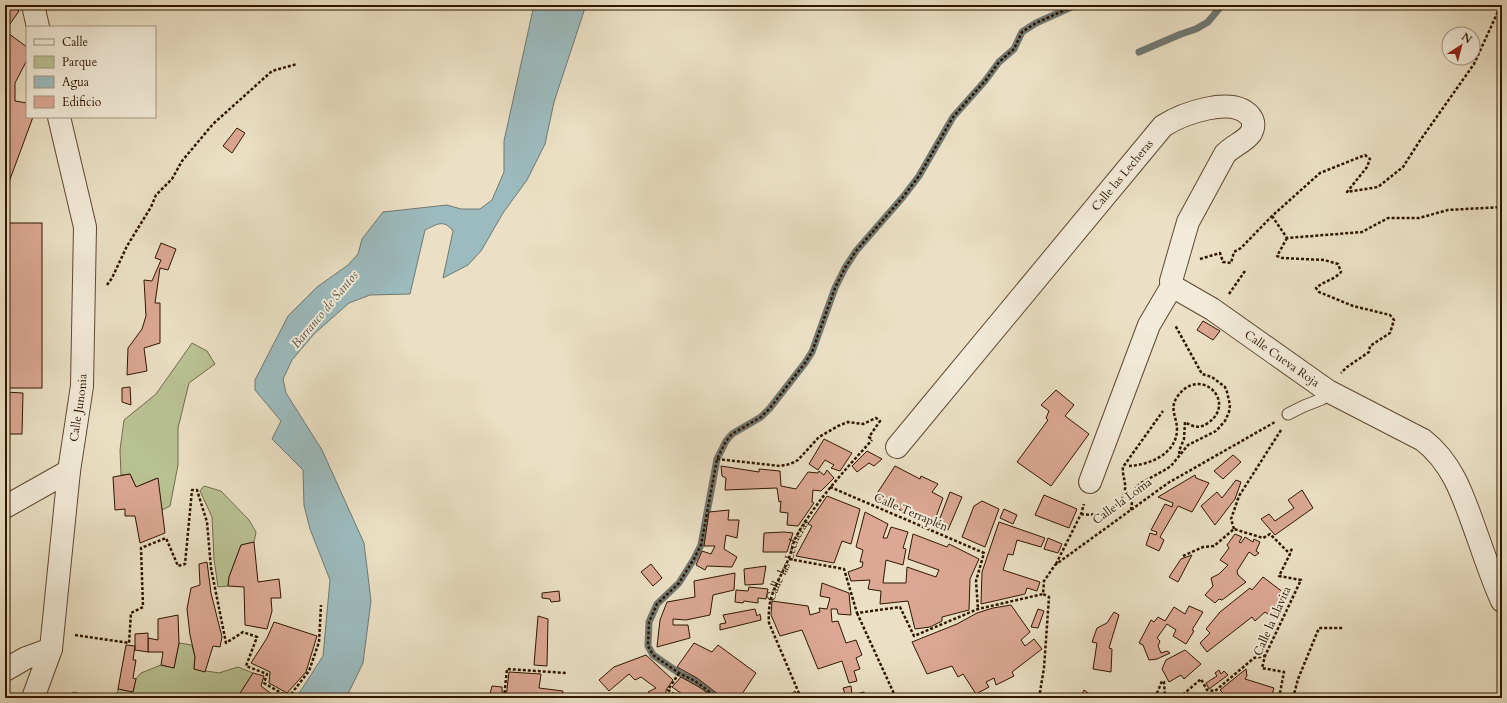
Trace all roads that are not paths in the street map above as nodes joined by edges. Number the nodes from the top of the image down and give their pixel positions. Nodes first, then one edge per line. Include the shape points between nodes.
1 (33, 5) edge
2 (38, 26) edge
3 (59, 118) edge
4 (1172, 286) junction
5 (1334, 383) junction
6 (1288, 414) road end
7 (897, 447) dead end
8 (69, 471) junction
9 (1090, 482) road end
10 (5, 507) edge
11 (1502, 601) edge
12 (52, 641) junction
13 (5, 670) edge
14 (33, 698) edge

1 - 2 street
3 - 8 street, Calle Junonia via 85,227 82,386
4 - 5 street, Calle Cueva Roja
4 - 7 street, Calle las Lecheras via 1171,281 1188,222 1225,154 1251,133 1253,120 1249,114 1236,108 1210,108 1173,120 1163,126
4 - 9 street via 1149,325
5 - 6 lane via 1322,398
5 - 11 street, Calle Cueva Roja via 1433,447 1457,480
8 - 10 street
8 - 12 street, Calle Junonia
12 - 13 street
12 - 14 street, Calle Junonia

